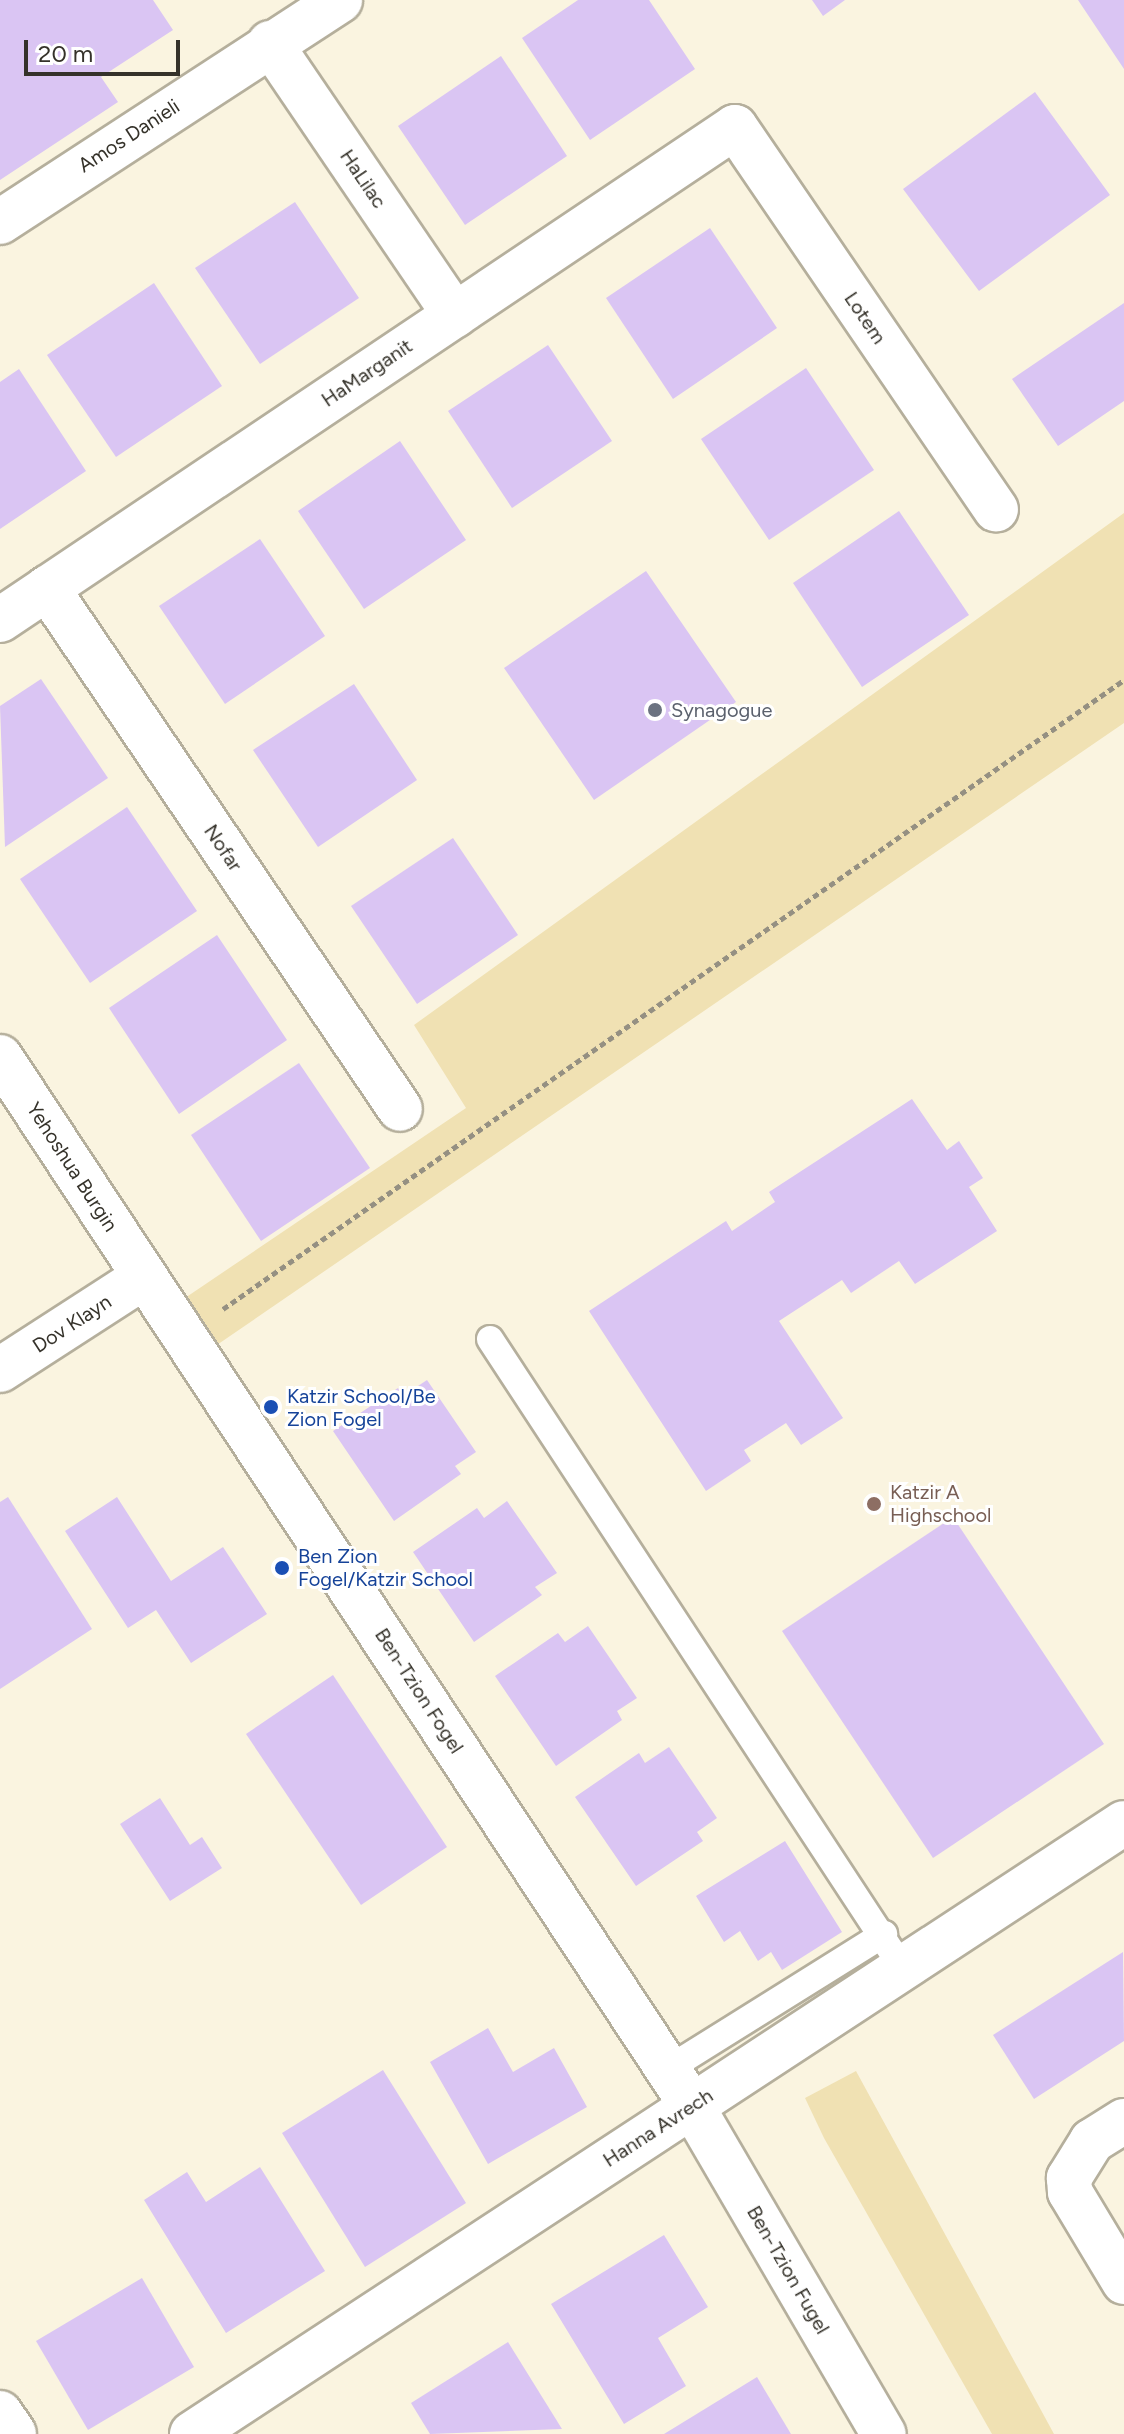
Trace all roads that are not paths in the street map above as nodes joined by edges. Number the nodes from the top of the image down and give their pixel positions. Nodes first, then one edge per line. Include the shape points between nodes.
1 (340, 0) edge
2 (270, 43) junction
3 (735, 127) joint
4 (0, 222) edge
5 (455, 315) junction
6 (996, 509) dead end
7 (47, 588) junction
8 (0, 620) edge
9 (0, 1057) edge
10 (400, 1109) dead end
11 (144, 1277) junction
12 (490, 1339) dead end
13 (0, 1370) edge
14 (1124, 1823) edge
15 (894, 1951) junction
16 (668, 2069) junction
17 (692, 2106) junction
18 (1124, 2121) edge
19 (1124, 2282) edge
20 (0, 2413) edge
21 (14, 2434) edge
22 (192, 2434) edge
23 (884, 2434) edge

1 - 2 street, Amos Danieli
2 - 4 street, Amos Danieli
2 - 5 street, HaLilac
3 - 5 street, HaMarganit
3 - 6 street, Lotem
5 - 7 street, HaMarganit
7 - 8 street, HaMarganit
7 - 10 street, Nofar
9 - 11 street, Yehoshua Burgin
11 - 13 street, Dov Klayn
11 - 16 street, Ben-Tzion Fogel
12 - 15 lane
14 - 15 street, Hanna Avrech
15 - 16 lane
15 - 17 street, Hanna Avrech
16 - 17 street, Ben-Tzion Fogel
17 - 22 street, Hanna Avrech
17 - 23 street, Ben-Tzion Fugel
18 - 19 street via 1092,2141 1069,2178 1070,2192
20 - 21 street

